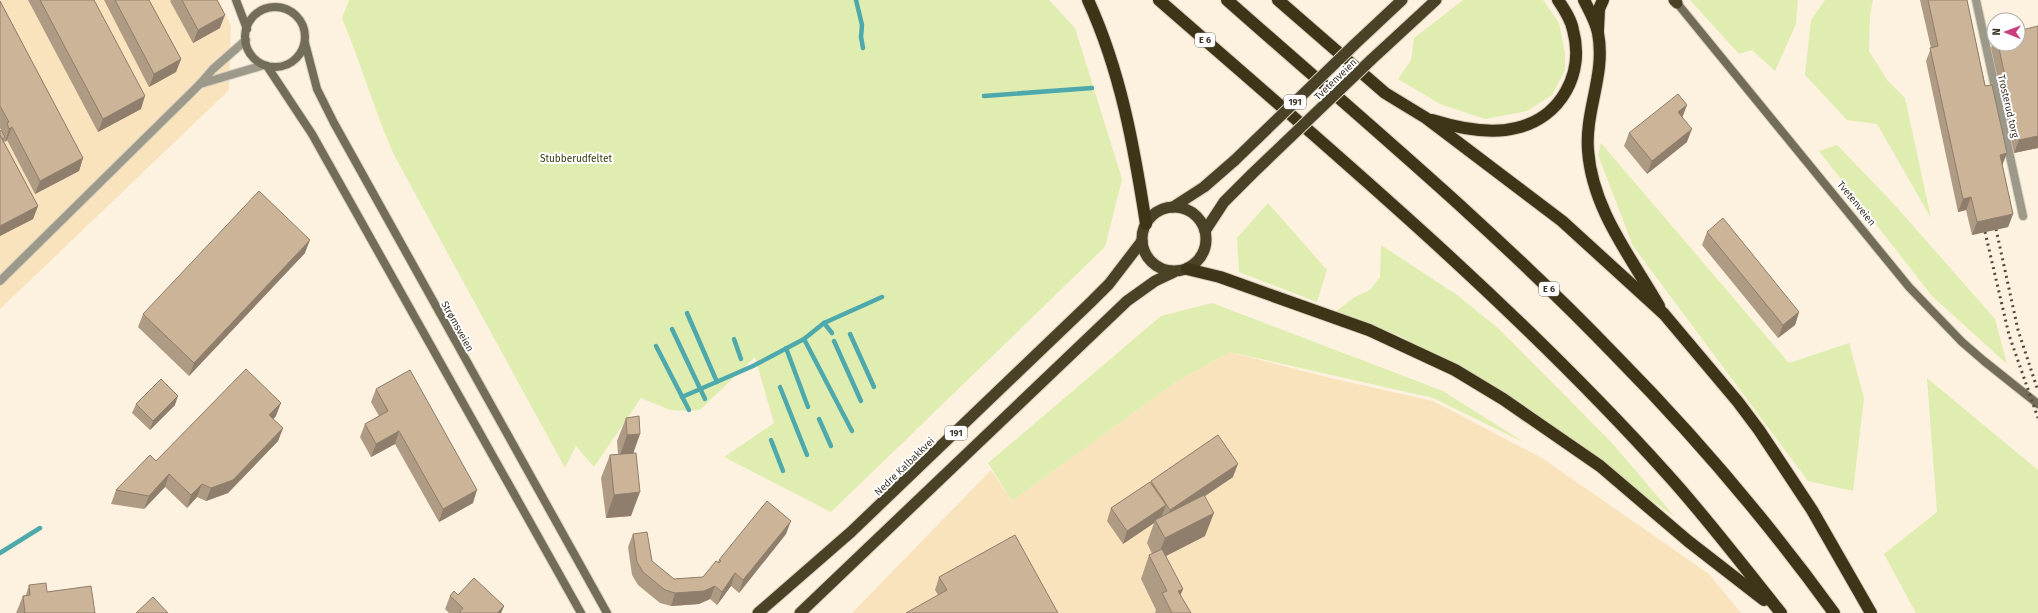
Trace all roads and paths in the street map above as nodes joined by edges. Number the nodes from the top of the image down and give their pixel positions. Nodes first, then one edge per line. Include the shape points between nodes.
1 (236, 0) edge
2 (278, 0) edge
3 (1088, 0) edge
4 (1160, 0) edge
5 (1227, 0) edge
6 (1278, 0) edge
7 (1402, 0) edge
8 (1436, 0) edge
9 (1558, 0) edge
10 (1584, 0) edge
11 (1603, 0) edge
12 (1976, 0) edge
13 (1676, 2) edge
14 (284, 9) junction
15 (1595, 17) junction
16 (247, 29) junction
17 (246, 40) junction
18 (305, 43) junction
19 (266, 66) junction
20 (200, 84) junction
21 (1426, 118) junction
22 (1173, 207) junction
23 (2023, 216) dead end
24 (1146, 224) junction
25 (1205, 231) junction
26 (1142, 241) junction
27 (1187, 269) junction
28 (1174, 272) junction
29 (0, 281) edge
30 (1664, 314) junction
31 (2038, 404) edge
32 (581, 613) edge
33 (607, 613) edge
34 (758, 613) edge
35 (800, 613) edge
36 (1781, 613) edge
37 (1834, 613) edge
38 (1871, 613) edge

1 - 16 main road
2 - 14 main road
3 - 24 highway via 1109,51 1122,95
4 - 36 highway, E 6 via 1401,213 1538,340 1668,475
5 - 37 highway, E 6 via 1500,243 1615,354 1741,495
6 - 21 highway via 1385,93
7 - 22 highway, Tvetenveien / 191, bridge via 1235,160 1204,187
8 - 25 highway, Tvetenveien / 191, bridge via 1252,174 1224,202
9 - 21 highway via 1570,21 1576,54 1573,80 1561,100 1545,116 1525,126 1506,130 1485,130
10 - 15 highway
11 - 15 highway
12 - 23 street, Trosterud torg
13 - 31 main road, Tvetenveien via 1918,297 1984,362
14 - 16 main road via 261,11
14 - 18 main road via 301,21
15 - 30 highway via 1600,69 1589,115 1588,152 1593,180 1602,207 1616,235
16 - 17 main road
17 - 19 main road via 252,55
17 - 20 street
18 - 19 main road via 301,52 291,62 277,67
18 - 33 main road, Strømsveien via 317,89 334,123
19 - 20 street
19 - 32 main road via 312,134
20 - 29 street
21 - 30 highway via 1562,221
22 - 24 highway, 191 via 1160,210
22 - 25 highway via 1193,213
24 - 26 highway, 191
25 - 27 highway, 191 via 1204,253 1200,260
26 - 28 highway via 1149,259 1165,270
26 - 34 highway, Nedre Kalbakkvei / 191 via 1109,284 1091,302 857,527
27 - 28 highway, 191
27 - 36 highway via 1220,277 1369,330 1456,370 1503,398 1600,466 1688,541
28 - 35 highway, 191 via 1155,281 1126,301
30 - 38 highway via 1760,430 1812,510

